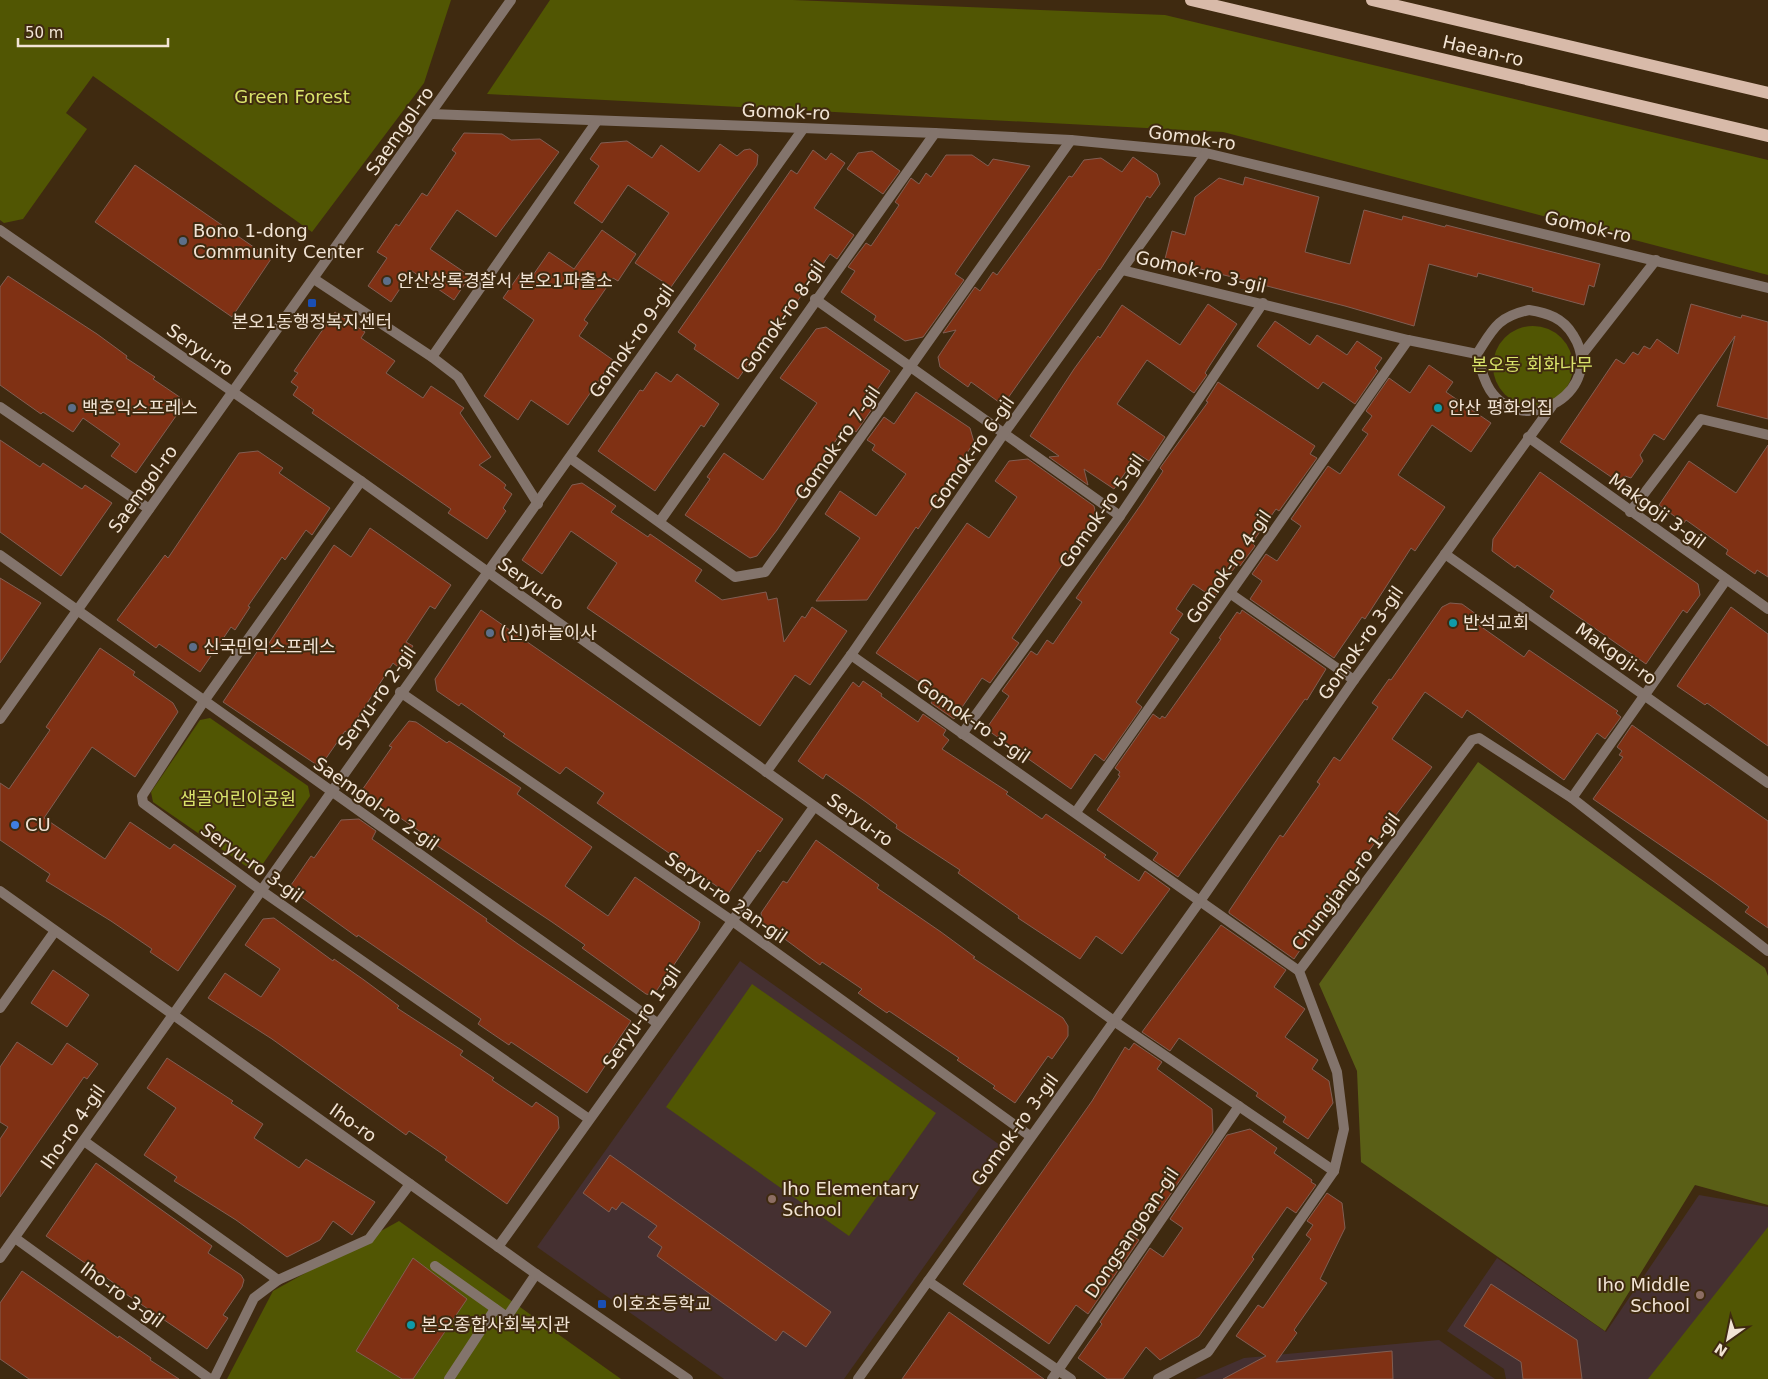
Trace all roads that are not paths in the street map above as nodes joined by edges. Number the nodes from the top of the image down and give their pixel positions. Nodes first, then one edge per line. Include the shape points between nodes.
1 (511, 0) edge
2 (1191, 0) edge
3 (1372, 0) edge
4 (1768, 93) edge
5 (431, 114) junction
6 (596, 120) junction
7 (803, 128) junction
8 (935, 133) junction
9 (1768, 136) edge
10 (1071, 140) junction
11 (1206, 153) junction
12 (0, 230) edge
13 (1656, 260) junction
14 (1122, 270) junction
15 (314, 280) junction
16 (1768, 288) edge
17 (815, 299) junction
18 (1263, 303) junction
19 (1408, 340) junction
20 (1477, 354) junction
21 (432, 356) junction
22 (1581, 356) junction
23 (911, 367) junction
24 (233, 393) junction
25 (1552, 406) junction
26 (0, 407) edge
27 (1005, 432) junction
28 (1768, 435) edge
29 (1528, 437) junction
30 (570, 458) junction
31 (361, 481) junction
32 (538, 504) junction
33 (149, 509) junction
34 (1630, 512) junction
35 (1120, 516) junction
36 (660, 521) junction
37 (1445, 554) junction
38 (0, 555) edge
39 (488, 572) junction
40 (1726, 580) junction
41 (1230, 594) junction
42 (1768, 609) edge
43 (77, 610) junction
44 (850, 655) junction
45 (1354, 680) junction
46 (400, 692) junction
47 (1646, 695) junction
48 (204, 700) junction
49 (4, 705) edge
50 (0, 719) edge
51 (962, 734) junction
52 (766, 772) junction
53 (1768, 783) edge
54 (331, 792) junction
55 (1572, 798) junction
56 (814, 807) junction
57 (1076, 812) junction
58 (0, 891) edge
59 (262, 891) junction
60 (1200, 901) junction
61 (731, 920) junction
62 (55, 931) junction
63 (1768, 952) edge
64 (1299, 971) junction
65 (0, 1008) edge
66 (172, 1014) junction
67 (1114, 1021) junction
68 (657, 1023) junction
69 (1239, 1106) junction
70 (589, 1119) junction
71 (1030, 1136) junction
72 (84, 1141) junction
73 (1334, 1170) junction
74 (410, 1184) junction
75 (15, 1238) junction
76 (498, 1247) junction
77 (0, 1258) edge
78 (435, 1266) dead end
79 (536, 1274) junction
80 (278, 1280) junction
81 (928, 1280) junction
82 (495, 1308) junction
83 (1058, 1370) junction
84 (212, 1379) edge
85 (449, 1379) edge
86 (688, 1379) edge
87 (858, 1379) edge
88 (1052, 1379) edge
89 (1071, 1379) edge
90 (1158, 1379) edge

1 - 5 street, Saemgol-ro
2 - 9 main road, Haean-ro
3 - 4 main road, Haean-ro
5 - 6 street, Gomok-ro
5 - 15 street, Saemgol-ro
6 - 7 street, Gomok-ro
6 - 21 street
7 - 8 street, Gomok-ro
7 - 30 street, Gomok-ro 9-gil
8 - 10 street, Gomok-ro
8 - 17 street, Gomok-ro 8-gil
10 - 11 street, Gomok-ro
10 - 23 street, Gomok-ro 7-gil
11 - 13 street, Gomok-ro
11 - 14 street, Gomok-ro 6-gil
12 - 24 street, Seryu-ro
13 - 16 street, Gomok-ro
13 - 22 street
14 - 18 street, Gomok-ro 3-gil
14 - 27 street, Gomok-ro 6-gil
15 - 21 street
15 - 24 street, Saemgol-ro
17 - 23 street
17 - 36 street, Gomok-ro 8-gil
18 - 19 street, Gomok-ro 3-gil
18 - 35 street, Gomok-ro 5-gil
19 - 20 street, Gomok-ro 3-gil
19 - 41 street, Gomok-ro 4-gil
20 - 22 street via 1500,320 1529,310 1558,318 1577,341
20 - 25 street via 1491,391 1503,402 1519,409 1536,410
21 - 32 street via 458,377
22 - 25 street via 1581,370 1575,385
23 - 27 street
23 - 36 street, Gomok-ro 7-gil via 766,572 736,577
24 - 31 street, Seryu-ro
24 - 33 street, Saemgol-ro
25 - 29 street, Gomok-ro 3-gil
26 - 33 street
27 - 35 street
27 - 44 street, Gomok-ro 6-gil
28 - 34 street via 1701,419
29 - 34 street, Makgoji 3-gil
29 - 37 street, Gomok-ro 3-gil
30 - 32 street, Gomok-ro 9-gil
30 - 36 street, Gomok-ro 7-gil
31 - 39 street, Seryu-ro
31 - 48 street, Seryu-ro 3-gil
32 - 39 street, Gomok-ro 9-gil
33 - 43 street, Saemgol-ro
34 - 40 street, Makgoji 3-gil
35 - 51 street, Gomok-ro 5-gil
37 - 45 street, Gomok-ro 3-gil
37 - 47 street, Makgoji-ro
38 - 43 street, Saemgol-ro 2-gil
39 - 46 street, Seryu-ro 2-gil
39 - 52 street, Seryu-ro
40 - 42 street, Makgoji 3-gil
40 - 47 street
41 - 45 street
41 - 57 street, Gomok-ro 4-gil
43 - 48 street, Saemgol-ro 2-gil
43 - 49 street, Saemgol-ro
44 - 51 street, Gomok-ro 3-gil
44 - 52 street, Gomok-ro 6-gil
45 - 60 street, Gomok-ro 3-gil
46 - 54 street, Seryu-ro 2-gil
46 - 61 street, Seryu-ro 2an-gil
47 - 53 street, Makgoji-ro
47 - 55 street
48 - 54 street, Saemgol-ro 2-gil
48 - 59 street, Seryu-ro 3-gil via 142,796 144,803
49 - 50 street, Saemgol-ro
51 - 57 street, Gomok-ro 3-gil
52 - 56 street, Seryu-ro
54 - 59 street, Seryu-ro 2-gil
54 - 68 street, Saemgol-ro 2-gil
55 - 63 street, Chungjang-ro 1-gil
55 - 64 street, Chungjang-ro 1-gil via 1479,738 1472,740
56 - 61 street, Seryu-ro 1-gil
56 - 67 street, Seryu-ro
57 - 60 street, Gomok-ro 3-gil
58 - 62 street, Iho-ro
59 - 66 street, Seryu-ro 2-gil
59 - 70 street, Seryu-ro 3-gil
60 - 64 street
60 - 67 street, Gomok-ro 3-gil
61 - 68 street, Seryu-ro 1-gil
61 - 71 street, Seryu-ro 2an-gil
62 - 65 street
62 - 66 street, Iho-ro
64 - 73 street, Chungjang-ro 1-gil via 1337,1072 1344,1129
66 - 72 street, Iho-ro 4-gil
66 - 74 street, Iho-ro
67 - 69 street
67 - 71 street, Gomok-ro 3-gil
68 - 70 street, Seryu-ro 1-gil
69 - 73 street
69 - 83 street, Dongsangoan-gil
70 - 76 street, Seryu-ro 1-gil
71 - 81 street, Gomok-ro 3-gil
72 - 75 street, Iho-ro 4-gil
72 - 80 street
73 - 90 street, Chungjang-ro 1-gil via 1208,1352
74 - 76 street, Iho-ro
74 - 80 street, Iho-ro 3-gil via 370,1239
75 - 77 street, Iho-ro 4-gil
75 - 84 street, Iho-ro 3-gil
76 - 79 street, Iho-ro
78 - 82 street
79 - 82 street via 507,1317
79 - 86 street, Iho-ro
80 - 84 street, Iho-ro 3-gil via 254,1298
81 - 83 street
81 - 87 street, Gomok-ro 3-gil
82 - 85 street
83 - 88 street, Dongsangoan-gil
83 - 89 street

